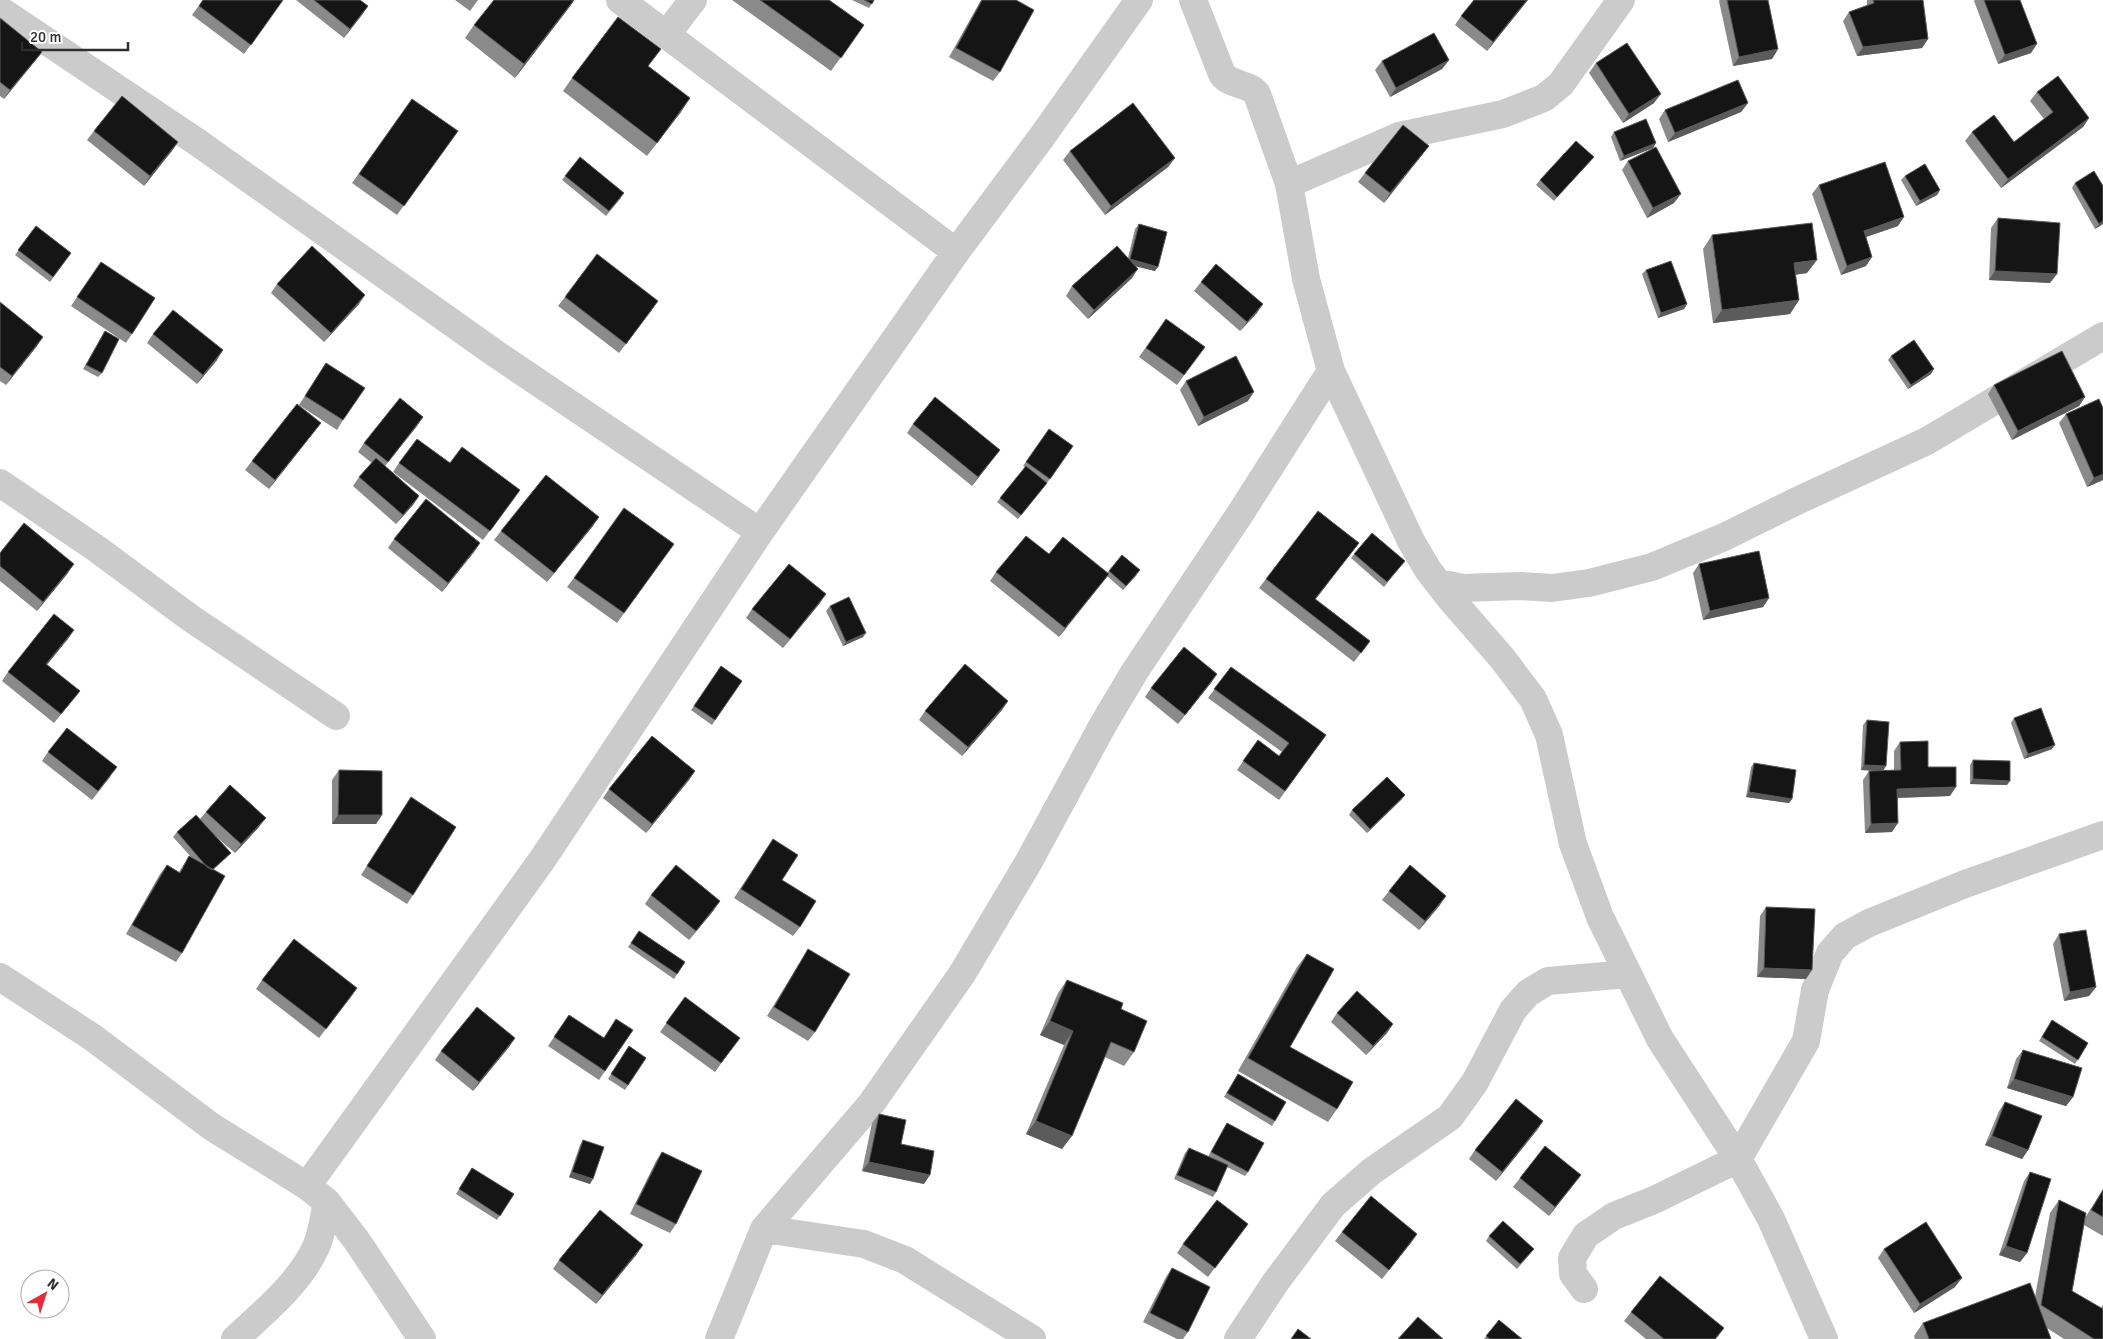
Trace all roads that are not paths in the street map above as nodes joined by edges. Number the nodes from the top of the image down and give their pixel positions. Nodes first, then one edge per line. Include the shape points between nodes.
1 (620, 0) edge
2 (693, 0) edge
3 (1139, 0) edge
4 (1193, 0) edge
5 (1621, 0) edge
6 (0, 10) edge
7 (666, 35) junction
8 (1289, 184) junction
9 (956, 252) junction
10 (2103, 336) edge
11 (1331, 371) junction
12 (0, 483) edge
13 (760, 532) junction
14 (1439, 583) junction
15 (336, 716) dead end
16 (2103, 835) edge
17 (1628, 974) junction
18 (0, 977) edge
19 (1738, 1159) junction
20 (317, 1194) junction
21 (764, 1229) junction
22 (1584, 1289) dead end
23 (235, 1339) edge
24 (422, 1339) edge
25 (719, 1339) edge
26 (1032, 1339) edge
27 (1238, 1339) edge
28 (1824, 1339) edge

1 - 7 street
2 - 7 street
3 - 9 street
4 - 8 street via 1222,74 1257,94
5 - 8 street via 1560,84 1544,98 1503,114 1399,136
6 - 13 street via 198,142 496,354
7 - 9 street
8 - 11 street via 1306,279
9 - 13 street
10 - 14 street via 1927,441 1724,537 1652,567 1589,583 1552,588 1463,588
11 - 14 street via 1411,541
11 - 21 street via 1135,671 962,974 870,1104
12 - 15 street
13 - 20 street
14 - 17 street via 1533,699 1549,735 1574,844 1600,917
16 - 19 street via 1965,884 1845,936 1830,953 1815,990 1806,1041
17 - 19 street via 1660,1039
17 - 27 street via 1548,981 1528,993 1513,1010 1475,1082 1450,1117 1372,1171 1333,1205
18 - 20 street via 92,1037 212,1126
19 - 22 street via 1614,1216 1586,1235 1572,1258 1573,1274
19 - 28 street via 1771,1219
20 - 23 street via 317,1246 302,1271 274,1303
20 - 24 street via 357,1241
21 - 25 street
21 - 26 street via 864,1244 904,1260

